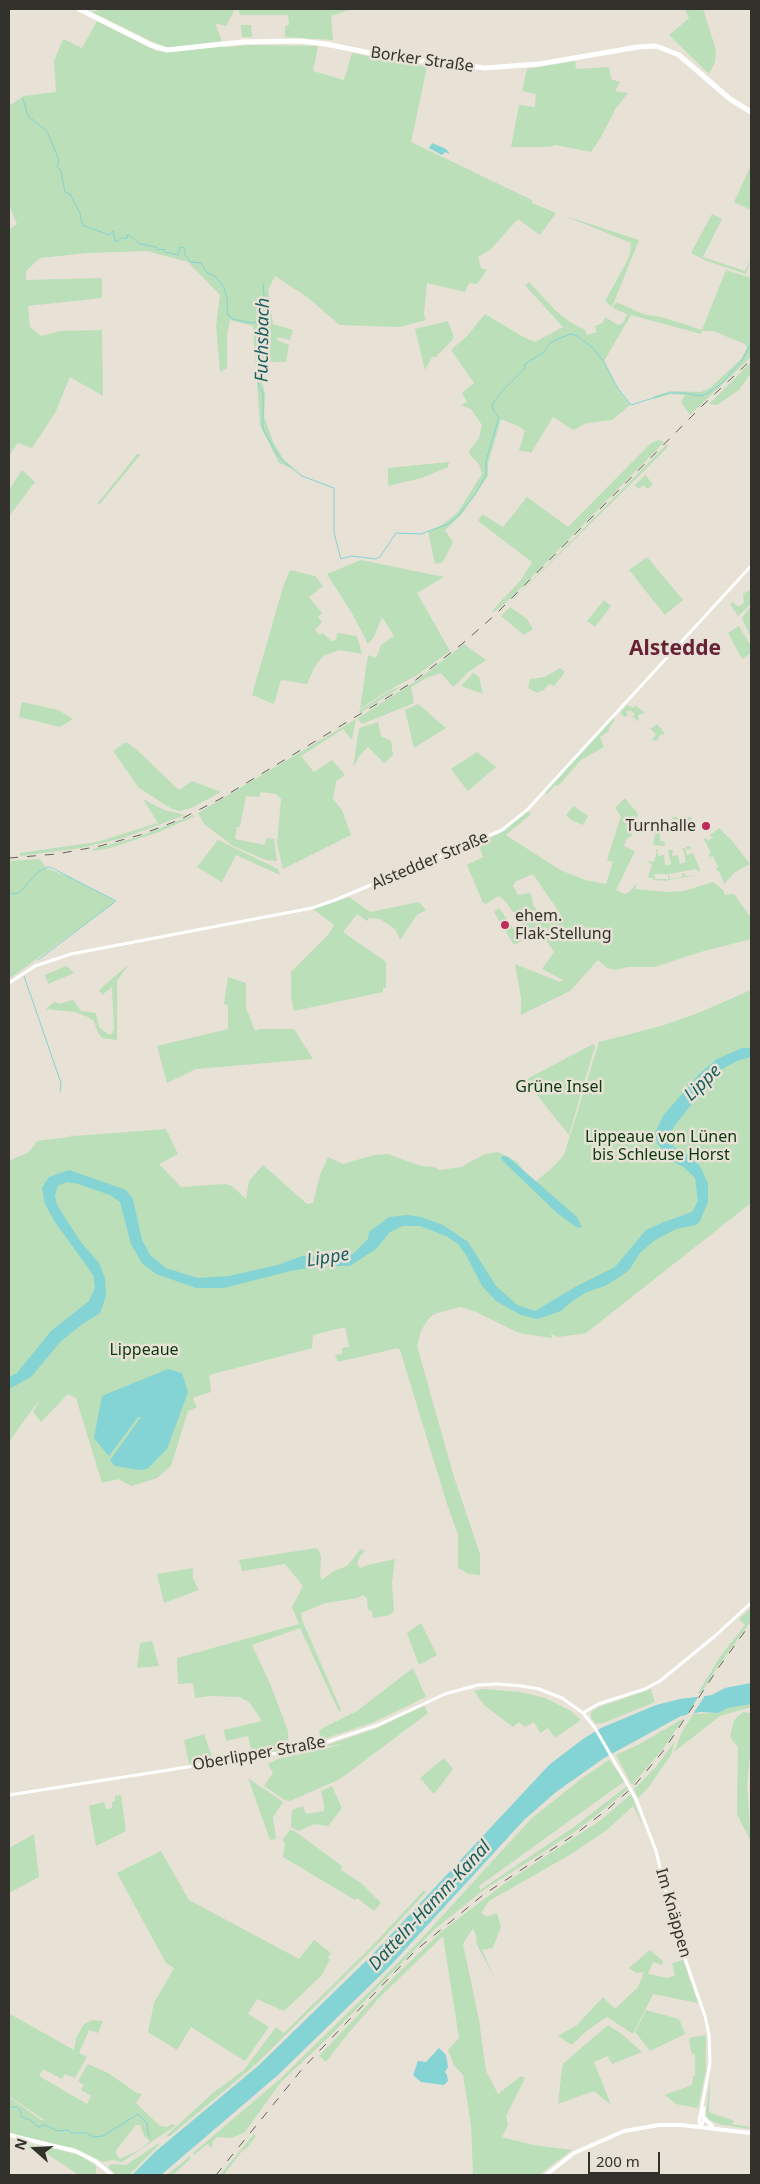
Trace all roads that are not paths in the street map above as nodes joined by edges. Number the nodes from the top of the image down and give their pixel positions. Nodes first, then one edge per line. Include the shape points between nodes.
1 (79, 9) edge
2 (751, 112) edge
3 (751, 566) edge
4 (9, 983) edge
5 (751, 1603) edge
6 (584, 1713) junction
7 (9, 1795) edge
8 (704, 2100) junction
9 (704, 2118) junction
10 (701, 2126) junction
11 (714, 2128) junction
12 (751, 2133) edge
13 (9, 2135) edge
14 (112, 2175) edge
15 (546, 2175) edge

1 - 2 main road, Borker Straße via 167,50 242,42 299,41 395,58 485,68 526,66 656,46 679,55 730,99
3 - 4 street, Alstedder Straße via 530,808 502,830 312,908 71,954 35,966
5 - 6 street via 660,1681 598,1704
6 - 7 street, Oberlipper Straße via 570,1702 539,1689 478,1685 445,1694 378,1725 287,1752
6 - 8 street, Im Knäppen via 628,1783 656,1851 675,1930 705,2016 710,2050
8 - 9 street
8 - 10 street, Im Knäppen
9 - 10 street
9 - 11 main road
10 - 11 main road
10 - 15 main road via 660,2125 624,2131 574,2154
11 - 12 main road
13 - 14 main road via 75,2151

